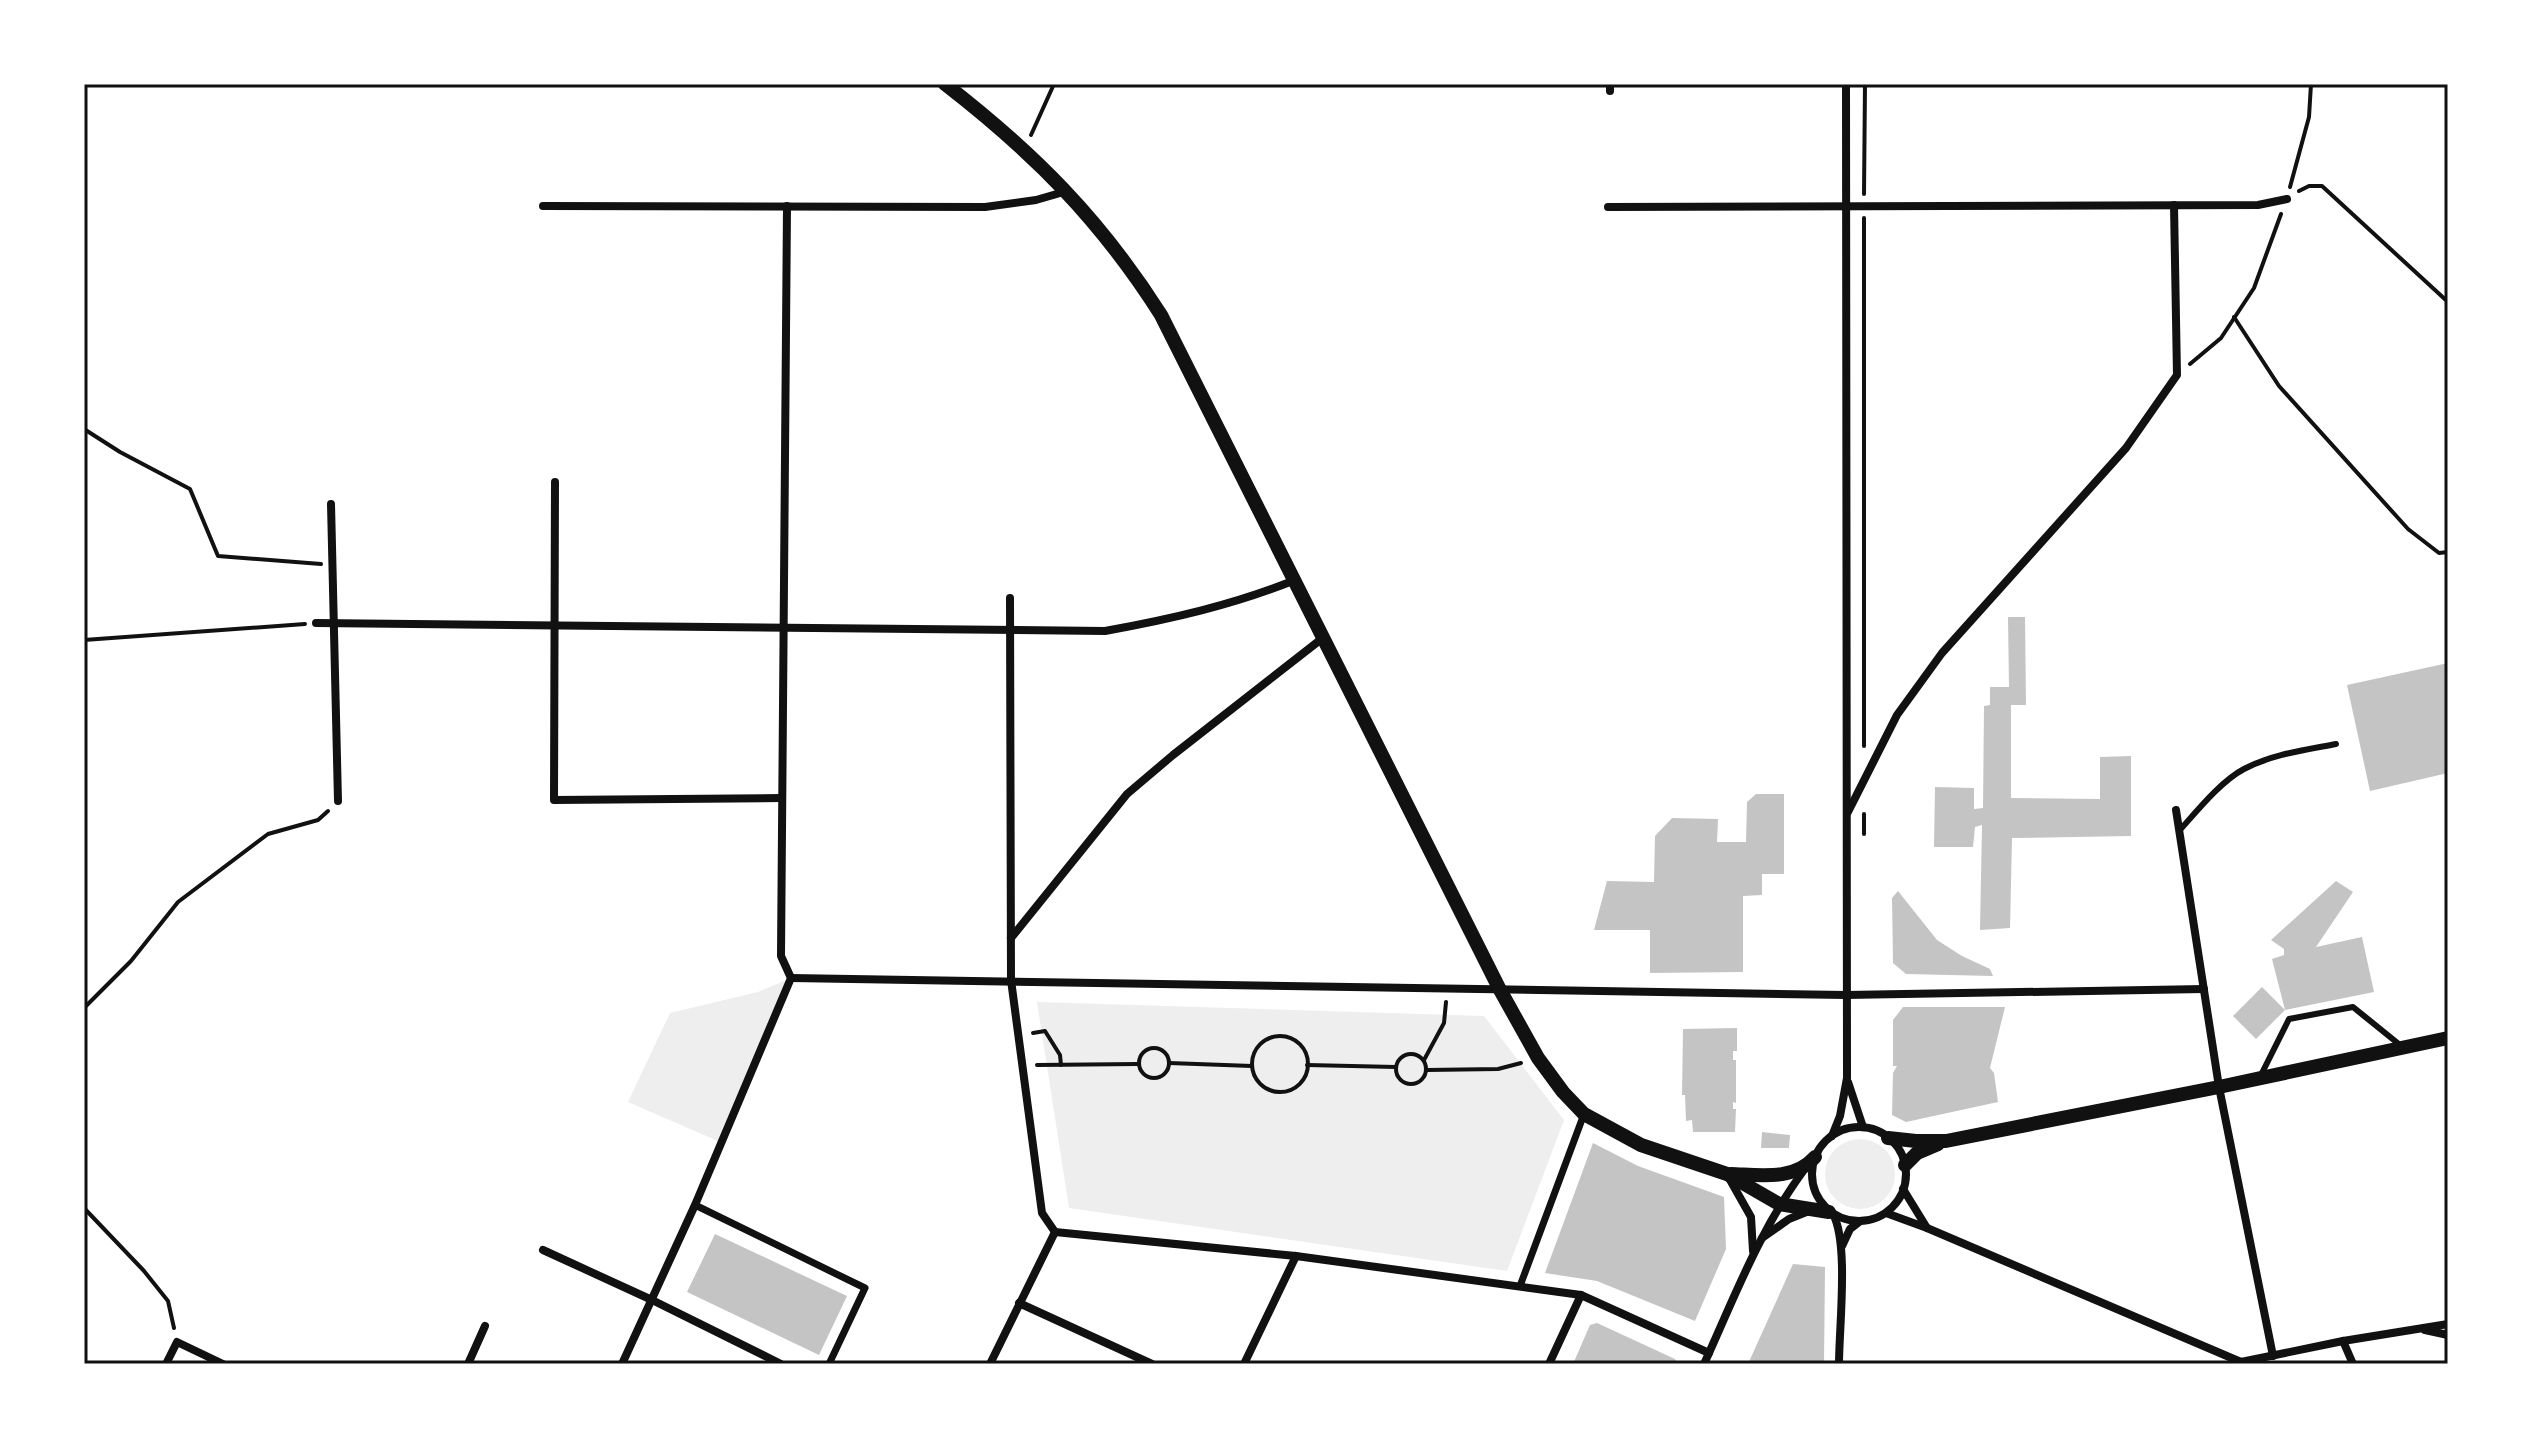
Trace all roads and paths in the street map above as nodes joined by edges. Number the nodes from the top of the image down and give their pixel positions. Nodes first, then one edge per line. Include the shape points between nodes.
1 (945, 84) edge
2 (1054, 84) edge
3 (1846, 84) edge
4 (1865, 84) edge
5 (2311, 84) edge
6 (1025, 149) junction
7 (1067, 191) junction
8 (2287, 199) junction
9 (2174, 205) junction
10 (543, 206) dead end
11 (787, 206) junction
12 (1608, 207) dead end
13 (1864, 207) junction
14 (1846, 208) junction
15 (2448, 302) edge
16 (2234, 317) junction
17 (2177, 375) junction
18 (84, 429) edge
19 (555, 482) dead end
20 (331, 504) dead end
21 (2448, 552) edge
22 (332, 564) junction
23 (1295, 580) junction
24 (1010, 598) dead end
25 (316, 623) joint
26 (333, 624) junction
27 (555, 627) junction
28 (782, 628) junction
29 (1010, 632) junction
30 (1325, 637) junction
31 (84, 640) edge
32 (2336, 744) dead end
33 (1864, 749) dead end
34 (781, 798) junction
35 (338, 801) joint
36 (2176, 810) dead end
37 (1864, 811) dead end
38 (1846, 816) junction
39 (2179, 831) junction
40 (1863, 841) dead end
41 (1011, 938) junction
42 (791, 978) junction
43 (1011, 980) junction
44 (1447, 987) junction
45 (1499, 988) junction
46 (2204, 989) junction
47 (1846, 995) junction
48 (84, 1008) edge
49 (1018, 1034) junction
50 (2448, 1038) edge
51 (2403, 1048) junction
52 (1538, 1058) junction
53 (1424, 1061) junction
54 (1169, 1063) junction
55 (1138, 1064) junction
56 (1023, 1065) junction
57 (1061, 1065) junction
58 (1307, 1065) junction
59 (1252, 1066) junction
60 (1396, 1067) junction
61 (1427, 1070) junction
62 (1847, 1078) junction
63 (2259, 1079) junction
64 (2219, 1087) junction
65 (1584, 1114) junction
66 (1863, 1127) junction
67 (1832, 1136) junction
68 (1888, 1138) junction
69 (1946, 1141) junction
70 (1811, 1161) junction
71 (1905, 1165) junction
72 (1727, 1174) junction
73 (1903, 1189) junction
74 (1779, 1204) junction
75 (695, 1205) junction
76 (84, 1208) edge
77 (1813, 1209) junction
78 (1831, 1213) junction
79 (1886, 1213) junction
80 (1860, 1222) junction
81 (1927, 1228) junction
82 (1055, 1232) junction
83 (1758, 1241) junction
84 (543, 1250) dead end
85 (1841, 1251) junction
86 (1753, 1252) junction
87 (1296, 1256) junction
88 (1520, 1286) junction
89 (1581, 1295) junction
90 (652, 1300) junction
91 (1019, 1303) junction
92 (2448, 1324) edge
93 (485, 1326) dead end
94 (2421, 1329) junction
95 (2448, 1335) edge
96 (2343, 1341) junction
97 (177, 1342) junction
98 (1709, 1353) junction
99 (2273, 1356) junction
100 (166, 1364) edge
101 (223, 1364) edge
102 (468, 1364) edge
103 (622, 1364) edge
104 (781, 1364) edge
105 (829, 1364) edge
106 (990, 1364) edge
107 (1152, 1364) edge
108 (1244, 1364) edge
109 (1549, 1364) edge
110 (1704, 1364) edge
111 (1839, 1364) edge
112 (2353, 1364) edge

1 - 6 street
2 - 6 path
3 - 14 street
4 - 13 path
5 - 8 path via 2309,117
6 - 7 street
7 - 11 street via 985,207
7 - 23 street via 1108,237 1161,315
8 - 9 street via 2258,205
8 - 15 path via 2309,186 2322,186
8 - 16 path via 2254,288
9 - 13 street
9 - 17 street
10 - 11 street
11 - 28 street
12 - 14 street
13 - 14 street
13 - 33 path
14 - 38 street
16 - 17 path via 2221,338
16 - 21 path via 2279,386 2408,529 2439,553
17 - 38 street via 2126,448 1942,653 1897,715
18 - 22 path via 190,489 218,556
19 - 27 street
20 - 22 street
22 - 26 street
23 - 29 street via 1152,623 1105,631
23 - 30 street
24 - 29 street
25 - 26 street
25 - 31 path
26 - 27 street
26 - 35 street
27 - 28 street
27 - 34 street via 554,800
28 - 29 street
28 - 34 street
29 - 41 street
30 - 41 street via 1127,794
30 - 45 street
32 - 39 lane via 2281,754 2242,770
34 - 42 street via 781,956
35 - 48 path via 318,820 268,834 178,902
36 - 39 street
37 - 40 path
38 - 47 street
39 - 46 street
41 - 43 street
42 - 43 street
42 - 75 street
43 - 44 street
43 - 49 street
44 - 45 street
44 - 53 path via 1444,1023
45 - 47 street
45 - 52 street
46 - 47 street
46 - 64 street
47 - 62 street
49 - 56 street
49 - 57 path via 1045,1031
50 - 51 street
51 - 63 street
51 - 63 lane via 2353,1007 2289,1019
52 - 61 path via 1498,1069
52 - 65 street
53 - 60 path via 1407,1054
53 - 61 path
54 - 55 path via 1161,1076 1151,1078
54 - 55 path via 1155,1048 1141,1054
54 - 59 path
55 - 57 path
56 - 57 path
56 - 82 street via 1042,1213
58 - 59 path via 1298,1085 1281,1092 1263,1087
58 - 59 path via 1300,1045 1275,1036 1259,1045
58 - 60 path
60 - 61 path via 1400,1079 1409,1084 1419,1082
62 - 66 street
62 - 67 street
63 - 64 street
64 - 69 street
64 - 99 street
65 - 72 street via 1641,1145
65 - 88 street
66 - 67 street
66 - 68 street
67 - 70 street
68 - 69 street
68 - 71 street
69 - 71 street via 1917,1153
70 - 72 street via 1774,1175
70 - 74 street
70 - 78 street via 1816,1196
71 - 73 street
72 - 74 street
72 - 86 street via 1751,1217
73 - 79 street
73 - 81 street
74 - 77 street
74 - 83 street
75 - 90 street
75 - 105 street via 865,1288
76 - 97 path via 168,1301
77 - 78 street
77 - 83 street
78 - 80 street
78 - 85 street
79 - 80 street
79 - 81 street
80 - 85 street via 1843,1239
81 - 99 street via 2241,1362
82 - 87 street
82 - 91 street
83 - 86 street
84 - 90 street
85 - 111 street
86 - 98 street
87 - 88 street
87 - 108 street
88 - 89 street
89 - 98 street
89 - 109 street
90 - 103 street
90 - 104 street
91 - 106 street
91 - 107 street
92 - 94 street
93 - 102 street
94 - 95 street
94 - 96 street
96 - 99 street
96 - 112 street
97 - 100 street
97 - 101 street
98 - 110 street

